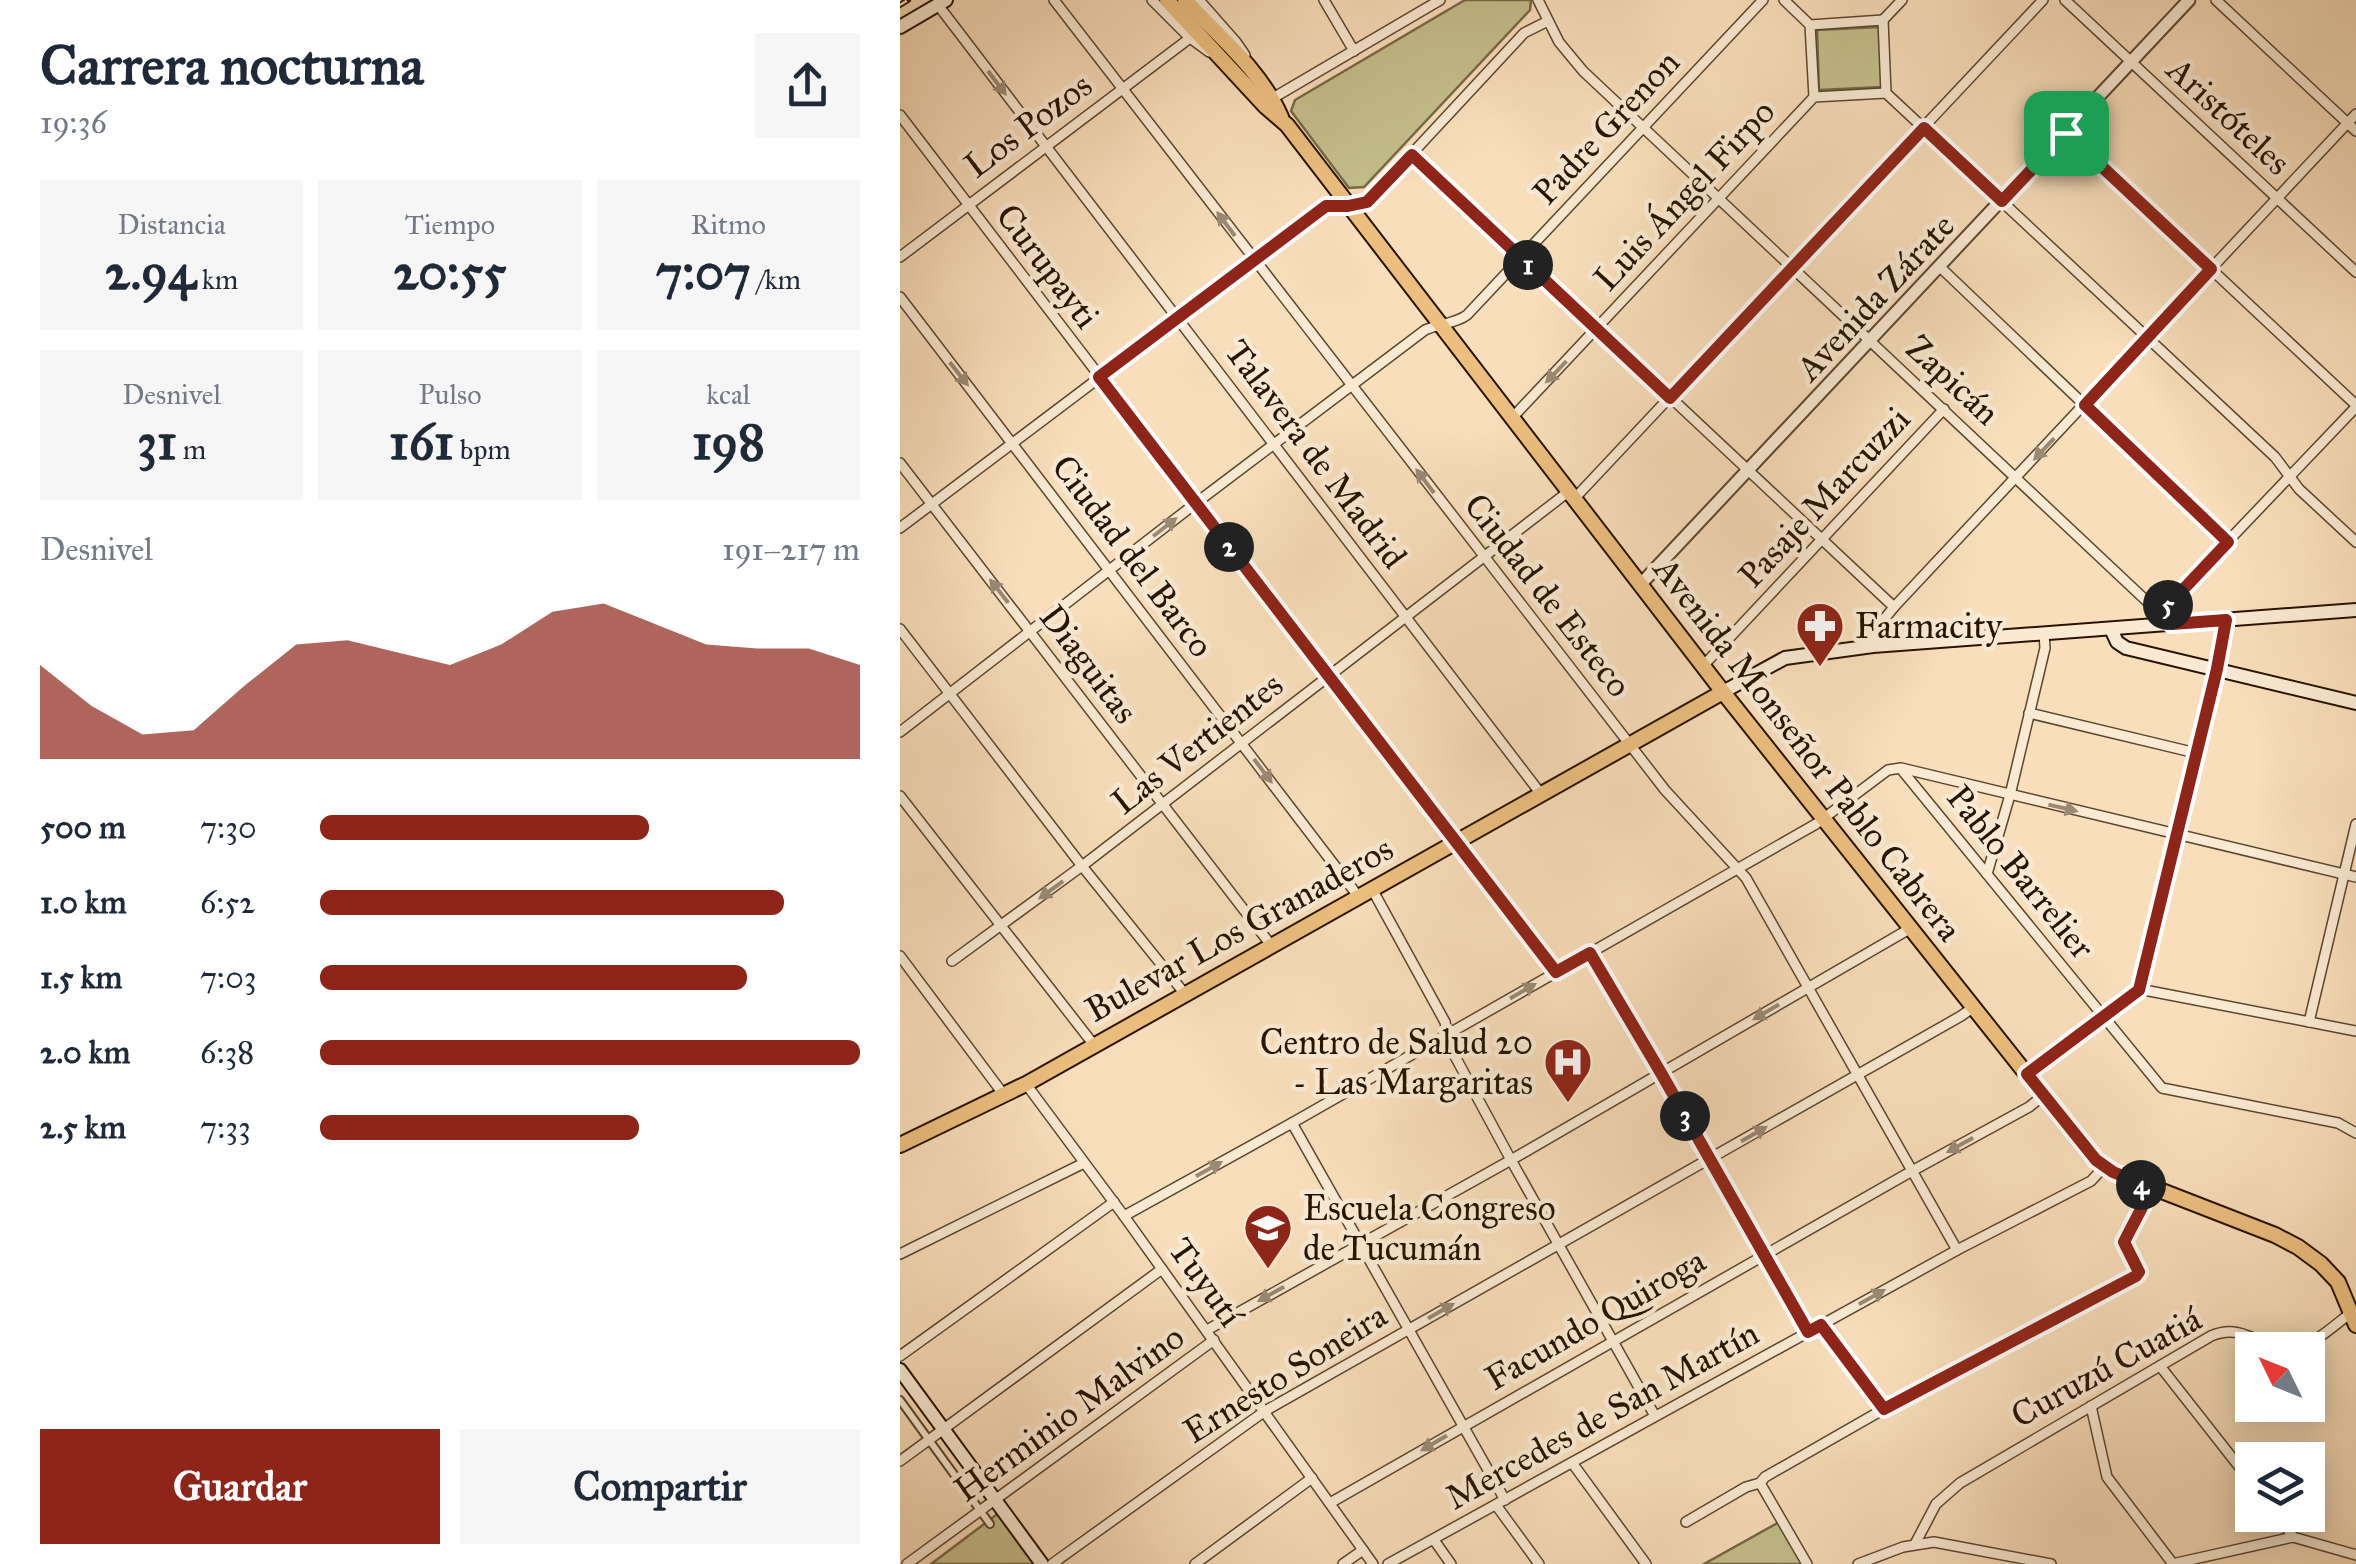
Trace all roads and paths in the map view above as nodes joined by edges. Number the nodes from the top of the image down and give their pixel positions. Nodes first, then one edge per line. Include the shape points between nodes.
1 (1054, 0) edge
2 (1152, 0) edge
3 (1168, 0) edge
4 (1185, 0) edge
5 (1199, 0) edge
6 (1324, 0) edge
7 (1538, 0) edge
8 (1763, 0) edge
9 (1784, 0) edge
10 (1902, 0) edge
11 (2043, 0) edge
12 (2065, 0) edge
13 (2189, 0) edge
14 (2216, 0) edge
15 (1435, 1) edge
16 (942, 2) edge
17 (1883, 20) junction
18 (1548, 21) junction
19 (1810, 25) junction
20 (900, 27) edge
21 (1190, 38) junction
22 (1354, 51) junction
23 (2131, 62) junction
24 (1230, 66) junction
25 (1254, 70) junction
26 (1122, 88) junction
27 (1886, 93) junction
28 (1814, 97) junction
29 (1273, 98) junction
30 (2356, 114) edge
31 (900, 115) edge
32 (1282, 118) junction
33 (2348, 123) junction
34 (1643, 128) junction
35 (1924, 128) junction
36 (2356, 131) edge
37 (2066, 133) junction
38 (1045, 146) junction
39 (1412, 155) junction
40 (1717, 198) junction
41 (2277, 198) junction
42 (2002, 201) junction
43 (967, 204) junction
44 (1348, 206) junction
45 (900, 257) edge
46 (1521, 259) junction
47 (1254, 260) junction
48 (1792, 267) junction
49 (1940, 268) junction
50 (2211, 269) junction
51 (2356, 272) edge
52 (900, 297) edge
53 (1178, 317) junction
54 (1442, 323) junction
55 (1596, 329) junction
56 (2148, 337) junction
57 (1872, 340) junction
58 (1099, 377) junction
59 (1352, 386) junction
60 (1670, 398) junction
61 (2085, 405) junction
62 (2356, 406) edge
63 (1944, 409) junction
64 (1512, 418) junction
65 (1013, 444) junction
66 (1275, 444) junction
67 (900, 462) edge
68 (1750, 471) junction
69 (2290, 476) junction
70 (2016, 478) junction
71 (1571, 495) junction
72 (1196, 503) junction
73 (932, 504) junction
74 (900, 528) edge
75 (1824, 540) junction
76 (2228, 542) junction
77 (2356, 542) edge
78 (1484, 558) junction
79 (1109, 570) junction
80 (1640, 585) junction
81 (1894, 607) junction
82 (2356, 610) edge
83 (1407, 618) junction
84 (2158, 620) junction
85 (2226, 620) junction
86 (900, 629) edge
87 (2111, 629) junction
88 (1030, 631) junction
89 (2044, 633) junction
90 (1873, 646) junction
91 (1704, 666) junction
92 (2217, 669) junction
93 (1328, 676) junction
94 (1723, 692) junction
95 (950, 693) junction
96 (2356, 703) edge
97 (2029, 713) junction
98 (900, 732) edge
99 (1241, 742) junction
100 (1629, 744) junction
101 (2196, 753) junction
102 (1901, 768) junction
103 (1541, 794) junction
104 (2010, 795) junction
105 (900, 796) edge
106 (1162, 805) junction
107 (1824, 818) junction
108 (2356, 824) edge
109 (2177, 834) junction
110 (1456, 842) junction
111 (1082, 866) junction
112 (1737, 869) junction
113 (1987, 874) junction
114 (2344, 874) junction
115 (2356, 877) edge
116 (1365, 892) junction
117 (1000, 926) junction
118 (1911, 928) junction
119 (1272, 946) junction
120 (1590, 953) junction
121 (900, 956) edge
122 (952, 961) dead end
123 (1556, 972) junction
124 (1808, 988) junction
125 (2139, 990) junction
126 (1185, 994) junction
127 (1974, 1007) junction
128 (2103, 1018) junction
129 (2309, 1022) junction
130 (2356, 1031) edge
131 (1447, 1035) junction
132 (1094, 1045) junction
133 (1661, 1073) junction
134 (2027, 1074) junction
135 (1858, 1076) junction
136 (1026, 1084) junction
137 (1004, 1095) junction
138 (2044, 1095) junction
139 (1292, 1123) junction
140 (2356, 1133) edge
141 (900, 1146) edge
142 (1710, 1159) junction
143 (1510, 1160) junction
144 (1084, 1162) junction
145 (2104, 1167) junction
146 (1912, 1171) junction
147 (2152, 1188) junction
148 (1114, 1202) junction
149 (1124, 1216) junction
150 (1360, 1244) junction
151 (1558, 1244) junction
152 (1956, 1250) junction
153 (900, 1254) edge
154 (1764, 1255) junction
155 (1162, 1269) junction
156 (2354, 1318) edge
157 (1821, 1325) junction
158 (1408, 1329) junction
159 (1206, 1330) junction
160 (1808, 1332) junction
161 (1214, 1340) junction
162 (1614, 1340) junction
163 (900, 1356) edge
164 (2160, 1366) junction
165 (900, 1370) edge
166 (900, 1400) edge
167 (2091, 1406) junction
168 (1884, 1409) junction
169 (1264, 1411) junction
170 (1655, 1416) junction
171 (1463, 1426) junction
172 (944, 1430) junction
173 (930, 1440) junction
174 (900, 1461) edge
175 (2235, 1461) edge
176 (1572, 1464) junction
177 (1312, 1478) junction
178 (1760, 1482) junction
179 (996, 1501) junction
180 (1330, 1503) junction
181 (1501, 1503) junction
182 (982, 1511) junction
183 (1686, 1522) dead end
184 (990, 1524) dead end
185 (2290, 1532) edge
186 (2293, 1536) junction
187 (1434, 1540) junction
188 (1915, 1544) junction
189 (1362, 1550) junction
190 (2356, 1555) edge
191 (1998, 1559) edge
192 (907, 1564) edge
193 (1042, 1564) edge
194 (1052, 1564) edge
195 (1195, 1564) edge
196 (1344, 1564) edge
197 (1373, 1564) edge
198 (1388, 1564) edge
199 (1451, 1564) edge
200 (1538, 1564) edge
201 (1646, 1564) edge
202 (1806, 1564) edge
203 (1858, 1564) edge
204 (2052, 1564) edge
205 (2172, 1564) edge

1 - 26 street, Ciudad de Esteco
2 - 21 street, Avenida Monseñor Pablo Cabrera
3 - 24 main road, Avenida Monseñor Pablo Cabrera
4 - 25 main road, Avenida Monseñor Pablo Cabrera
5 - 25 street, Avenida Monseñor Pablo Cabrera
6 - 22 street
7 - 18 street, Zapicán
8 - 34 street, Padre Grenon
9 - 19 street
10 - 17 street
11 - 35 street, Las Vertientes
12 - 23 street, Aristóteles
13 - 23 street, Avenida Zárate
14 - 33 street
15 - 22 street
16 - 20 main road
16 -> 38 street, Talavera de Madrid
17 - 19 street
17 - 27 street
18 - 34 street, Zapicán via 1568,56
18 - 39 street via 1524,34
19 - 28 street, Luis Ángel Firpo
21 - 24 street, Avenida Monseñor Pablo Cabrera
21 - 26 street, Los Pozos
22 - 29 street
23 - 37 street, Avenida Zárate
23 - 41 street, Aristóteles
24 - 32 main road, Avenida Monseñor Pablo Cabrera
25 - 29 main road, Avenida Monseñor Pablo Cabrera
26 - 38 street, Los Pozos
47 -> 26 street, Ciudad de Esteco
27 - 28 street, Luis Ángel Firpo
27 - 35 street
28 - 40 street, Luis Ángel Firpo
29 - 32 main road, Avenida Monseñor Pablo Cabrera
30 - 33 street
31 - 43 street, Curupayti
32 - 44 main road, Avenida Monseñor Pablo Cabrera
33 - 36 street
33 - 41 street
34 - 40 street, Zapicán
34 - 46 street, Padre Grenon
35 - 42 street
35 - 48 street, Las Vertientes
37 - 42 street, Avenida Zárate
37 - 50 street
38 - 43 street, Los Pozos
38 - 53 street, Talavera de Madrid
39 - 44 street via 1367,202
39 - 46 street
40 - 48 street, Zapicán
40 - 55 street, Luis Ángel Firpo
41 - 50 street
41 - 51 street, Aristóteles
42 - 49 street, Avenida Zárate
42 - 56 street
43 - 45 street, Los Pozos
43 - 58 street, Curupayti
44 - 47 street via 1326,206
44 - 54 main road, Avenida Monseñor Pablo Cabrera
46 - 54 street, Padre Grenon via 1467,315
46 - 55 street
47 - 53 street
47 - 59 street, Ciudad de Esteco
48 - 57 street, Zapicán
48 - 60 street, Las Vertientes
49 - 57 street, Avenida Zárate
49 - 61 street
50 - 56 street
50 - 62 street
52 -> 65 street, Ciudad del Barco
53 - 58 street
53 - 66 street, Talavera de Madrid
54 - 59 street, Padre Grenon
54 - 64 main road, Avenida Monseñor Pablo Cabrera
55 - 60 street
55 -> 64 street, Luis Ángel Firpo
56 - 61 street
56 - 69 street
57 - 63 street, Zapicán
57 - 68 street, Avenida Zárate
58 - 65 street
58 - 72 street, Curupayti
59 - 66 street, Padre Grenon
78 -> 59 street, Ciudad de Esteco
60 - 68 street
60 - 71 street, Las Vertientes
61 -> 70 street
61 - 76 street
62 - 69 street
63 - 70 street, Zapicán
63 - 75 street, Pasaje Marcuzzi
64 - 71 main road, Avenida Monseñor Pablo Cabrera
65 - 73 street
65 - 79 street, Ciudad del Barco
66 - 72 street, Padre Grenon
66 - 83 street, Talavera de Madrid
67 - 73 street, Diaguitas
68 - 75 street
68 - 80 street, Avenida Zárate
69 - 76 street
69 - 77 street
70 - 81 street
70 - 84 street, Zapicán
71 - 78 street, Las Vertientes
71 - 80 main road, Avenida Monseñor Pablo Cabrera
79 -> 72 street, Padre Grenon
72 - 93 street, Curupayti
73 - 74 street
88 -> 73 street, Diaguitas
75 - 81 street
75 - 91 street, Pasaje Marcuzzi
76 - 84 street
78 - 83 street, Las Vertientes
78 - 100 street, Ciudad de Esteco
79 - 88 street, Padre Grenon
79 - 99 street, Ciudad del Barco
80 - 91 main road, Avenida Monseñor Pablo Cabrera
81 - 90 street via 1877,628
82 - 85 main road, Bulevar Los Granaderos
83 - 93 street, Las Vertientes
83 - 103 street, Talavera de Madrid
84 - 85 main road, Bulevar Los Granaderos
84 - 87 main road, Bulevar Los Granaderos
85 - 92 street
86 - 95 street
87 - 89 main road, Bulevar Los Granaderos
87 - 92 main road via 2126,648
88 - 95 street, Padre Grenon
88 - 106 street, Diaguitas
89 - 90 main road, Bulevar Los Granaderos
89 - 97 street
90 - 94 main road, Bulevar Los Granaderos via 1784,658
91 - 94 main road, Avenida Monseñor Pablo Cabrera
92 - 96 main road
92 - 101 street
93 - 99 street, Las Vertientes
93 - 110 street, Curupayti
94 - 100 main road, Bulevar Los Granaderos
94 - 107 main road, Avenida Monseñor Pablo Cabrera
95 - 98 street, Padre Grenon
95 - 111 street
97 - 101 street
97 - 104 street
99 - 106 street, Las Vertientes
99 -> 116 street, Ciudad del Barco
100 - 103 main road, Bulevar Los Granaderos
100 - 112 street, Ciudad de Esteco
101 - 109 street
102 - 104 street
102 - 107 street via 1880,774
102 - 113 street, Pablo Barrelier
103 - 110 main road, Bulevar Los Granaderos
104 -> 109 street
104 - 113 street
105 - 117 street
106 - 111 street, Las Vertientes
106 - 119 street, Diaguitas
107 - 112 street
107 - 118 main road, Avenida Monseñor Pablo Cabrera
108 - 114 street
109 - 114 street
109 - 125 street
110 - 116 main road, Bulevar Los Granaderos
110 - 123 street, Curupayti
111 -> 117 street, Las Vertientes
111 - 126 street
112 - 120 street
112 - 124 street, Ciudad de Esteco
113 - 128 street, Pablo Barrelier
114 - 115 street
114 - 129 street
116 - 119 main road, Bulevar Los Granaderos
116 - 131 street, Ciudad del Barco
117 - 122 street, Las Vertientes
117 - 132 street
118 - 124 street, Herminio Malvino
118 - 127 main road, Avenida Monseñor Pablo Cabrera
119 - 126 main road, Bulevar Los Granaderos
120 - 123 street
120 - 133 street
121 - 137 street
131 -> 123 street
124 -> 133 street, Herminio Malvino
124 - 135 street, Ciudad de Esteco
125 - 128 street
125 - 129 street
126 - 132 main road, Bulevar Los Granaderos
127 - 134 main road, Avenida Monseñor Pablo Cabrera
127 - 135 street, Ernesto Soneira
128 - 134 street
128 - 140 street, Pablo Barrelier via 2169,1090 2338,1123
129 - 130 street
131 - 139 street
131 - 143 street, Ciudad del Barco
132 - 136 main road, Bulevar Los Granaderos
133 - 142 street
133 - 143 street, Herminio Malvino
134 - 138 main road, Avenida Monseñor Pablo Cabrera
142 -> 135 street, Ernesto Soneira
135 - 146 street, Ciudad de Esteco
136 - 137 main road, Bulevar Los Granaderos
136 - 144 street, Tuyutí
137 - 141 main road, Bulevar Los Granaderos
138 - 145 main road, Avenida Monseñor Pablo Cabrera
138 -> 146 street, Facundo Quiroga
149 -> 139 street
139 - 150 street
142 - 151 street, Ernesto Soneira
142 - 154 street
143 - 150 street, Herminio Malvino
143 - 151 street, Ciudad del Barco
144 - 148 street, Tuyutí
144 - 153 street
145 - 147 main road, Avenida Monseñor Pablo Cabrera
145 - 152 street, Mercedes de San Martín via 2090,1181
146 - 152 street, Ciudad de Esteco
146 - 154 street, Facundo Quiroga
147 - 156 main road, Avenida Monseñor Pablo Cabrera via 2298,1247 2338,1282
147 - 168 street via 2124,1242 2139,1268 2136,1276
148 - 149 street, Tuyutí
148 - 163 street
149 - 155 street, Tuyutí
150 - 158 street
150 -> 159 street, Herminio Malvino
158 -> 151 street, Ernesto Soneira
151 - 162 street, Ciudad del Barco
157 -> 152 street, Mercedes de San Martín
154 - 160 street
154 - 162 street, Facundo Quiroga
155 - 159 street, Tuyutí
155 - 172 street
156 - 164 street, Curuzú Cuatiá via 2298,1348 2221,1332
157 - 160 street, Mercedes de San Martín
157 - 168 street
158 - 169 street, Ernesto Soneira
158 - 171 street
159 - 161 street, Tuyutí
160 - 170 street, Mercedes de San Martín
161 - 169 street, Tuyutí
161 - 179 street, Herminio Malvino
162 - 170 street, Ciudad del Barco
162 - 171 street, Facundo Quiroga
164 - 167 street, Curuzú Cuatiá
164 - 175 street
165 - 172 main road
166 - 173 street
167 - 188 street, Curuzú Cuatiá via 1960,1483 1936,1504
167 - 205 street via 2107,1477
168 - 178 street
169 - 177 street, Tuyutí
169 - 194 street, Ernesto Soneira
170 - 176 street, Mercedes de San Martín
171 -> 180 street, Facundo Quiroga
171 - 181 street
172 - 173 street
172 - 179 main road
173 - 174 street
173 - 182 street
176 - 181 street, Mercedes de San Martín
176 - 201 street
177 - 180 street, Tuyutí
177 - 195 street
178 - 183 street
178 - 202 street
179 - 182 street, Herminio Malvino
179 - 193 main road
180 - 189 street, Tuyutí
181 - 187 street, Mercedes de San Martín
181 - 200 street
182 - 184 street
182 - 192 street, Herminio Malvino
185 - 186 street
186 - 190 street
186 - 205 street
187 - 198 street, Mercedes de San Martín
187 - 199 street
188 - 191 street via 1934,1542
188 - 203 street
189 - 196 street
189 - 197 street, Tuyutí
191 - 204 street

